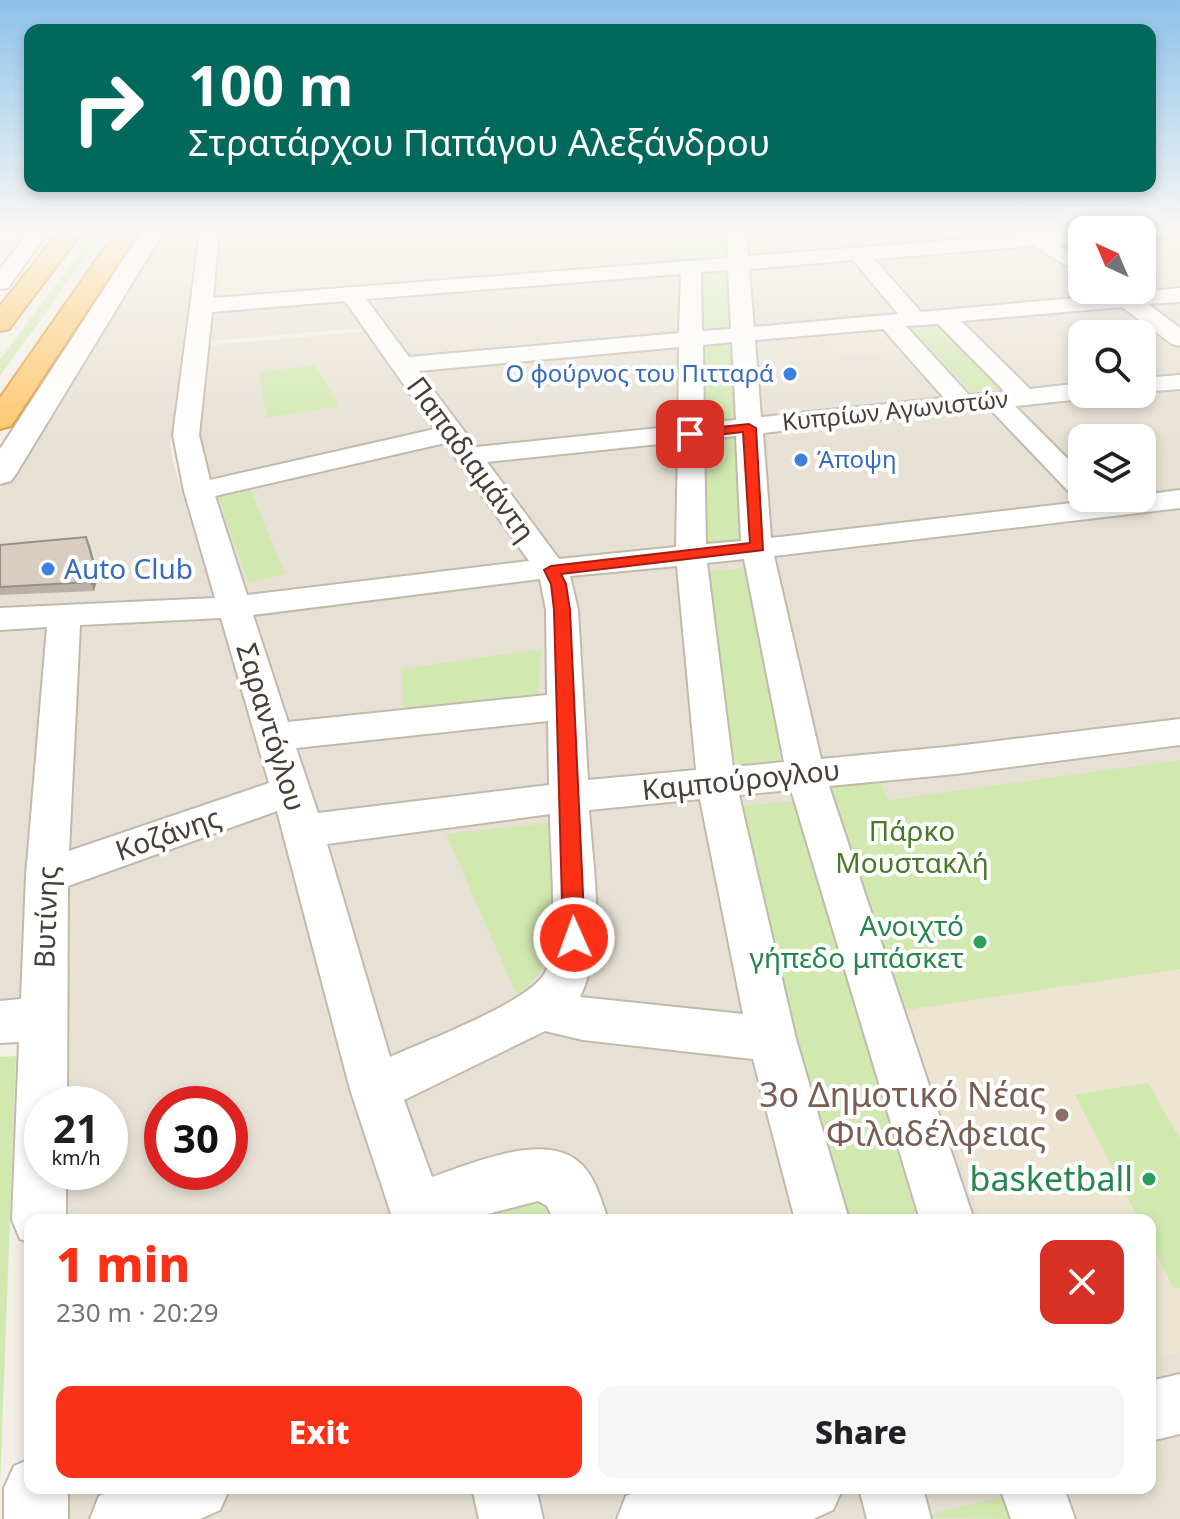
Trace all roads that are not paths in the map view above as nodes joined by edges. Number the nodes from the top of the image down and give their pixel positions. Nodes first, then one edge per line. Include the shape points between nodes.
1 (18, 300) edge
2 (82, 300) edge
3 (109, 300) edge
4 (201, 300) edge
5 (277, 300) edge
6 (355, 300) edge
7 (691, 300) edge
8 (742, 300) edge
9 (899, 300) edge
10 (1068, 302) edge
11 (1132, 304) edge
12 (200, 306) junction
13 (944, 317) junction
14 (915, 319) junction
15 (889, 321) junction
16 (0, 323) edge
17 (745, 334) junction
18 (690, 339) junction
19 (1180, 339) edge
20 (404, 365) junction
21 (1180, 382) edge
22 (1156, 384) edge
23 (1068, 392) edge
24 (1024, 397) junction
25 (995, 400) junction
26 (963, 404) junction
27 (0, 420) edge
28 (749, 428) junction
29 (690, 434) junction
30 (460, 445) junction
31 (0, 474) edge
32 (1068, 475) edge
33 (198, 491) junction
34 (1156, 499) edge
35 (1180, 499) edge
36 (1068, 502) edge
37 (757, 547) junction
38 (691, 555) junction
39 (551, 570) junction
40 (235, 607) junction
41 (64, 615) junction
42 (0, 619) edge
43 (566, 706) junction
44 (1180, 732) edge
45 (273, 737) junction
46 (805, 773) junction
47 (716, 782) junction
48 (569, 797) junction
49 (296, 811) junction
50 (47, 876) junction
51 (542, 1009) junction
52 (21, 1020) edge
53 (772, 1039) junction
54 (375, 1089) junction
55 (38, 1214) edge
56 (418, 1214) edge
57 (421, 1214) edge
58 (579, 1214) edge
59 (820, 1214) edge
60 (945, 1214) edge
61 (1180, 1404) edge
62 (1156, 1410) edge
63 (36, 1494) edge
64 (183, 1494) edge
65 (505, 1494) edge
66 (784, 1494) edge
67 (893, 1494) edge
68 (1034, 1494) edge
69 (686, 1516) edge
70 (36, 1519) edge
71 (122, 1519) edge
72 (511, 1519) edge
73 (899, 1519) edge
74 (1043, 1519) edge

1 - 16 highway
2 - 27 highway
3 - 31 street
4 - 12 street, Σαραντόγλου
5 - 12 street
6 - 20 street, Παπαδιαμάντη
7 - 18 street
8 - 17 street
9 - 14 street
10 - 13 street
11 - 19 street
12 - 33 street, Σαραντόγλου via 186,435
13 - 14 street
13 - 24 street
14 - 15 street
15 - 17 street
15 - 26 street
17 - 18 street
17 - 28 street
18 - 20 street
18 - 29 street
20 - 30 street, Παπαδιαμάντη
21 - 22 street
23 - 24 street, Κυπρίων Αγωνιστών
24 - 25 street, Κυπρίων Αγωνιστών
25 - 26 street, Κυπρίων Αγωνιστών
25 - 32 street
26 - 28 street, Κυπρίων Αγωνιστών
28 - 29 street, Κυπρίων Αγωνιστών
28 - 37 street
29 - 30 street, Κυπρίων Αγωνιστών
29 - 38 street
30 - 33 street, Κυπρίων Αγωνιστών
30 - 39 street, Παπαδιαμάντη
33 - 40 street, Σαραντόγλου
34 - 35 street
36 - 37 street
37 - 38 street
37 - 46 street
38 - 39 street
38 - 47 street
39 - 40 street
39 - 43 street, Παπαδιαμάντη via 562,610
40 - 41 street
40 - 45 street, Σαραντόγλου
41 - 42 street
41 - 50 street, Βυτίνης
43 - 45 street
43 - 48 street, Παπαδιαμάντη
44 - 46 street, Καμπούρογλου
45 - 49 street, Σαραντόγλου
46 - 47 street, Καμπούρογλου
46 - 60 street
47 - 48 street, Καμπούρογλου
47 - 53 street
48 - 49 street, Καμπούρογλου
48 - 51 street, Παπαδιαμάντη via 574,938 569,976
49 - 50 street, Κοζάνης
49 - 54 street, Σαραντόγλου
50 - 52 street, Βυτίνης
51 - 53 street via 583,1019
51 - 54 street, Παπαδιαμάντη
52 - 55 street, Βυτίνης
53 - 59 street
54 - 56 street, Σαραντόγλου
57 - 58 street via 532,1176 552,1175 567,1186
61 - 62 street
63 - 70 street
64 - 71 street
65 - 72 street
66 - 69 street
67 - 73 street
68 - 74 street

